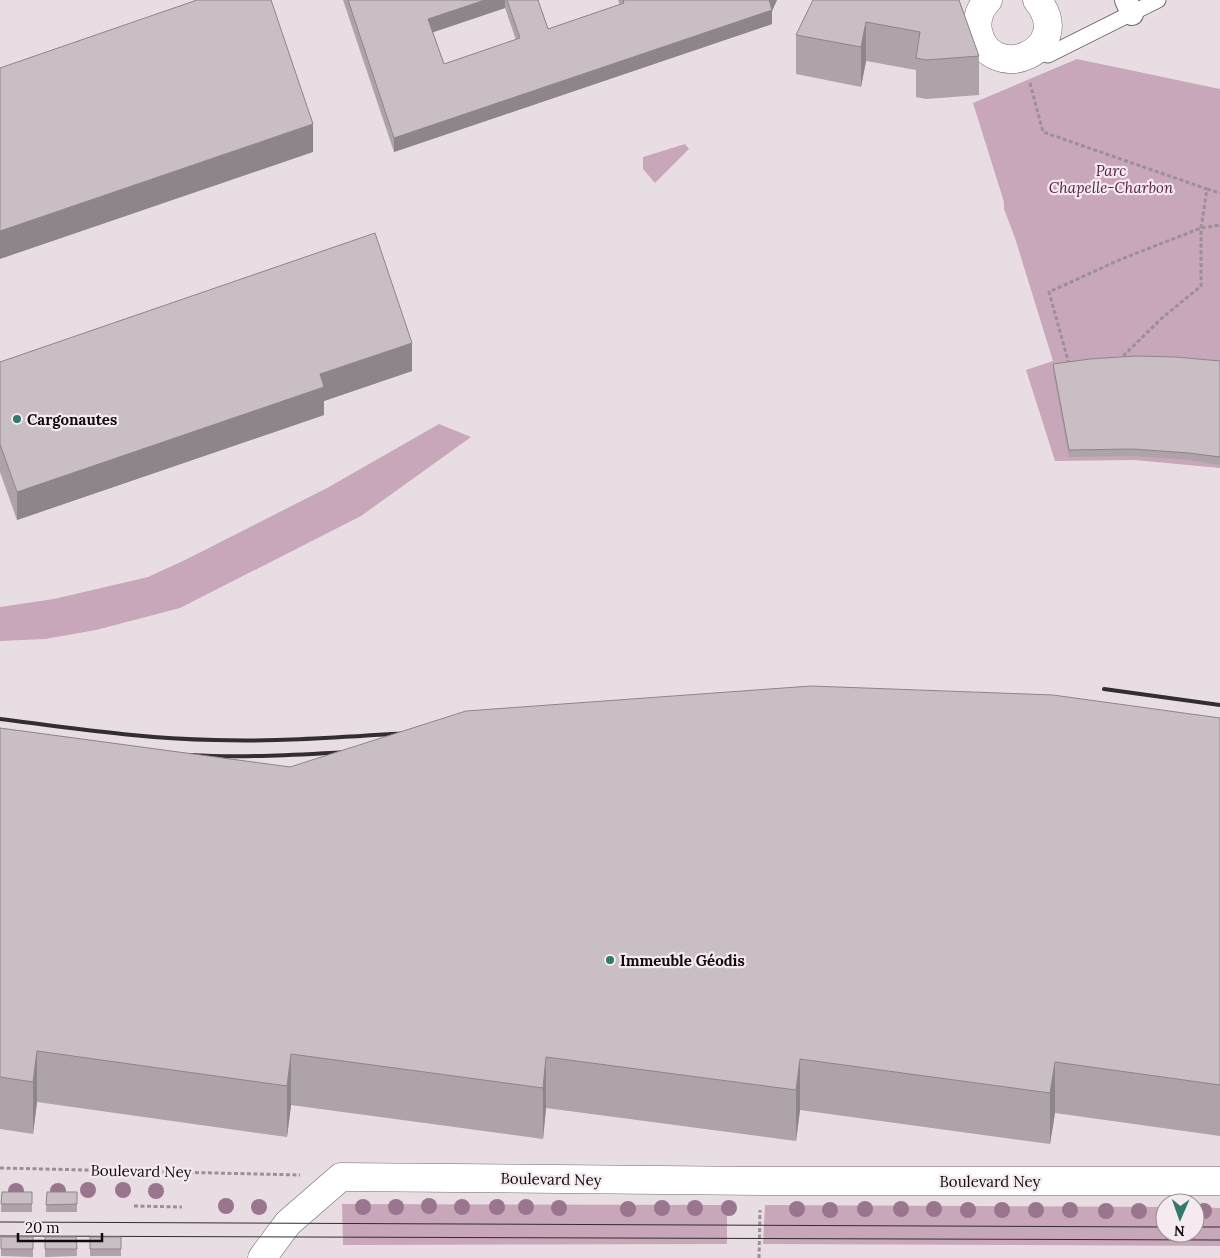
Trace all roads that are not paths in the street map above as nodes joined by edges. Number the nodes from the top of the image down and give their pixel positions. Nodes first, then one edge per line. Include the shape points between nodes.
1 (1037, 0) edge
2 (1158, 0) edge
3 (979, 5) edge
4 (1129, 7) edge
5 (1034, 52) junction
6 (1220, 1181) edge
7 (262, 1258) edge

1 - 5 street via 1047,19 1047,28 1041,45
2 - 4 lane
3 - 5 street via 977,26 980,38 994,55 1015,60
4 - 5 lane via 1048,55
6 - 7 street, Boulevard Ney via 341,1177 288,1223

